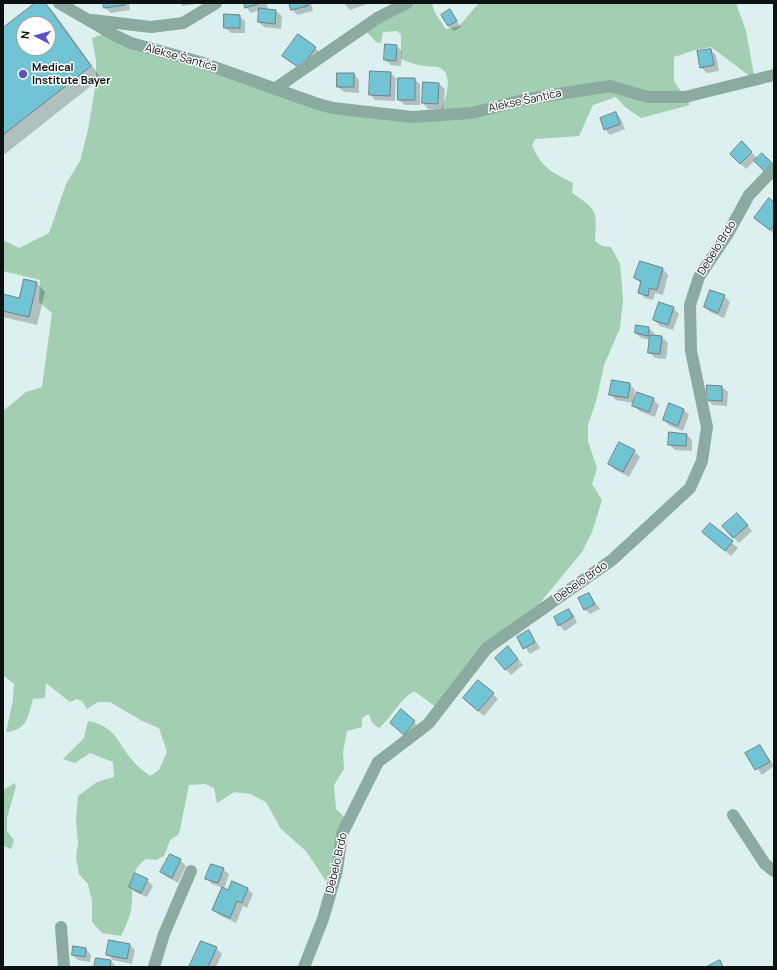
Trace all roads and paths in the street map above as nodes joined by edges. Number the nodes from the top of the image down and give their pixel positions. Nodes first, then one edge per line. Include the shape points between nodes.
1 (59, 3) edge
2 (216, 3) edge
3 (407, 3) edge
4 (89, 19) junction
5 (774, 75) edge
6 (276, 88) junction
7 (774, 169) edge
8 (733, 815) dead end
9 (191, 871) dead end
10 (774, 871) edge
11 (62, 927) dead end
12 (64, 967) edge
13 (154, 967) edge
14 (304, 967) edge

1 - 4 street, Alekse Šantića
2 - 4 street, Alekse Šantića via 183,23 151,27
3 - 6 street via 379,17
4 - 6 street, Alekse Šantića via 111,34 131,43 200,62
5 - 6 street, Alekse Šantića via 684,97 648,97 610,86 527,99 472,113 412,117 333,108
7 - 14 street, Debelo Brdo via 749,195 727,235 698,277 690,305 691,351 707,427 702,461 690,488 612,560 487,648 428,724 378,762 342,834 337,870
8 - 10 street via 765,864
9 - 13 street via 164,934
11 - 12 street

